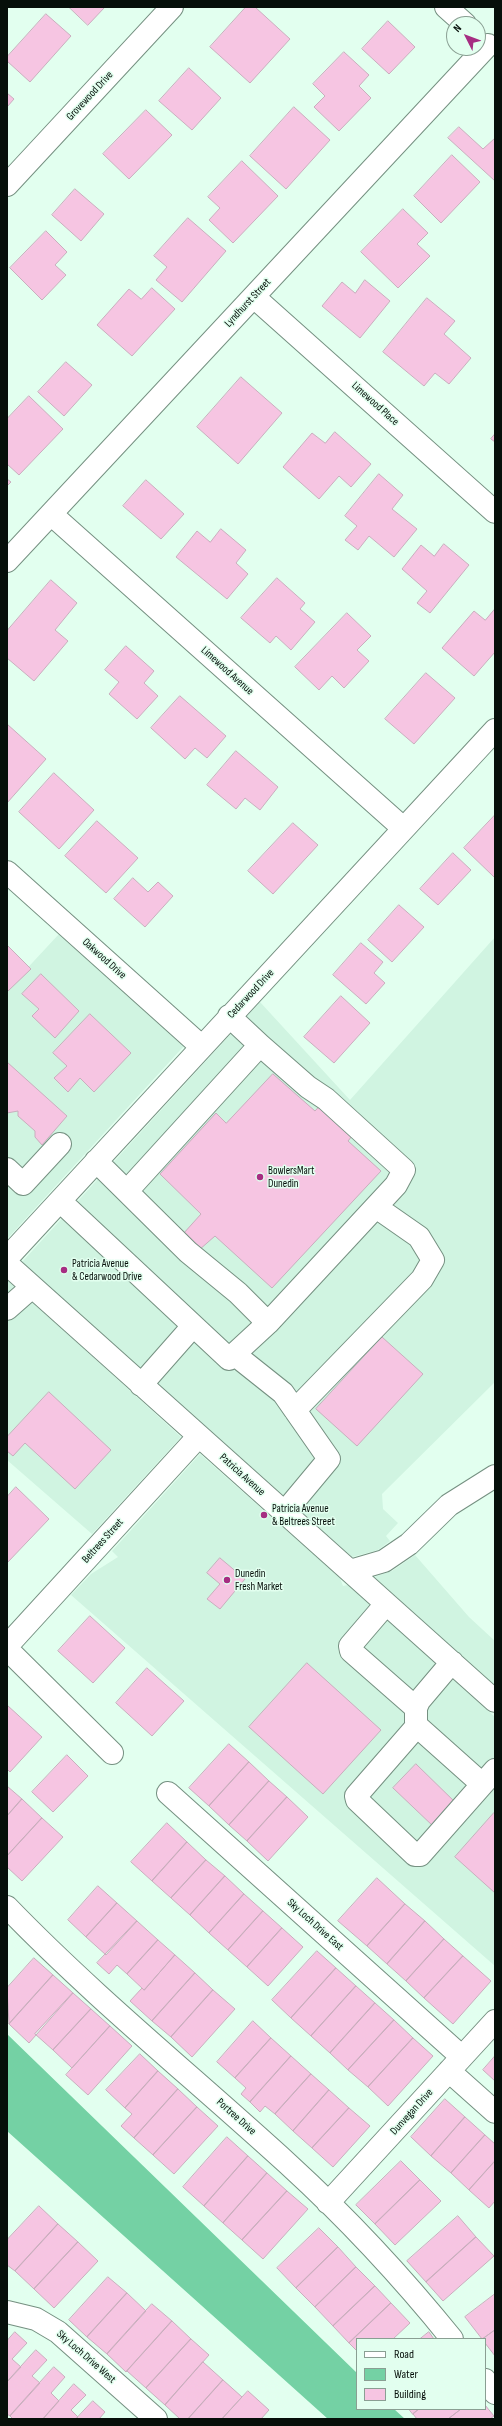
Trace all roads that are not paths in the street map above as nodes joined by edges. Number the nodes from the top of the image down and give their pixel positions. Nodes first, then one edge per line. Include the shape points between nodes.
1 (172, 7) edge
2 (446, 7) edge
3 (456, 16) edge
4 (487, 44) edge
5 (7, 185) edge
6 (254, 296) junction
7 (495, 512) edge
8 (51, 514) junction
9 (7, 561) edge
10 (495, 730) edge
11 (403, 828) junction
12 (7, 872) edge
13 (230, 1016) junction
14 (260, 1045) junction
15 (202, 1047) junction
16 (60, 1144) dead end
17 (96, 1161) junction
18 (7, 1169) edge
19 (127, 1191) junction
20 (60, 1201) junction
21 (376, 1207) junction
22 (7, 1258) edge
23 (7, 1264) edge
24 (32, 1287) junction
25 (7, 1309) edge
26 (268, 1323) junction
27 (193, 1326) junction
28 (234, 1354) junction
29 (141, 1385) junction
30 (295, 1410) junction
31 (198, 1437) junction
32 (495, 1476) edge
33 (284, 1513) junction
34 (350, 1571) junction
35 (386, 1604) junction
36 (7, 1646) edge
37 (7, 1649) edge
38 (452, 1662) junction
39 (495, 1701) edge
40 (416, 1717) junction
41 (112, 1753) dead end
42 (489, 1777) edge
43 (168, 1793) dead end
44 (7, 1907) edge
45 (495, 2020) edge
46 (456, 2064) junction
47 (495, 2112) edge
48 (328, 2203) junction
49 (7, 2312) edge
50 (451, 2338) edge
51 (486, 2381) edge
52 (495, 2393) edge
53 (156, 2419) edge

1 - 5 street, Grovewood Drive
2 - 3 street
4 - 6 street, Lyndhurst Street
6 - 7 street, Limewood Place
6 - 8 street, Lyndhurst Street
8 - 9 street, Lyndhurst Street
8 - 11 street, Limewood Avenue
10 - 11 street, Cedarwood Drive
11 - 13 street, Cedarwood Drive
12 - 15 street, Oakwood Drive
13 - 14 street
13 - 15 street, Cedarwood Drive
14 - 19 street
14 - 21 street via 308,1087 326,1099 404,1170 396,1185
15 - 17 street, Cedarwood Drive
16 - 18 street via 23,1184
17 - 19 street
17 - 20 street, Cedarwood Drive
19 - 26 street via 188,1252 238,1293
20 - 22 street, Cedarwood Drive
20 - 27 street
21 - 26 street
21 - 30 street via 419,1237 433,1260 422,1279
23 - 24 street, Patricia Avenue
24 - 25 street
24 - 29 street, Patricia Avenue
26 - 28 street
27 - 28 street via 229,1359
27 - 29 street
28 - 30 street via 283,1393
29 - 31 street, Patricia Avenue
30 - 33 street via 329,1459
31 - 33 street, Patricia Avenue
31 - 36 street, Beltrees Street
32 - 34 street via 449,1505 409,1544 384,1561
33 - 34 street, Patricia Avenue
34 - 35 street, Patricia Avenue
35 - 38 street, Patricia Avenue
35 - 40 street via 350,1646 351,1651
37 - 41 street
38 - 39 street, Patricia Avenue
38 - 40 street via 423,1695
40 - 42 street
40 - 42 street via 356,1796 357,1800 415,1855 420,1855
43 - 46 street, Sky Loch Drive East
44 - 48 street, Portree Drive via 47,1948
45 - 46 street, Dunvegan Drive
46 - 47 street, Sky Loch Drive East
46 - 48 street, Dunvegan Drive
48 - 50 street, Portree Drive via 387,2263
49 - 53 street, Sky Loch Drive West via 36,2319 58,2332
51 - 52 street

